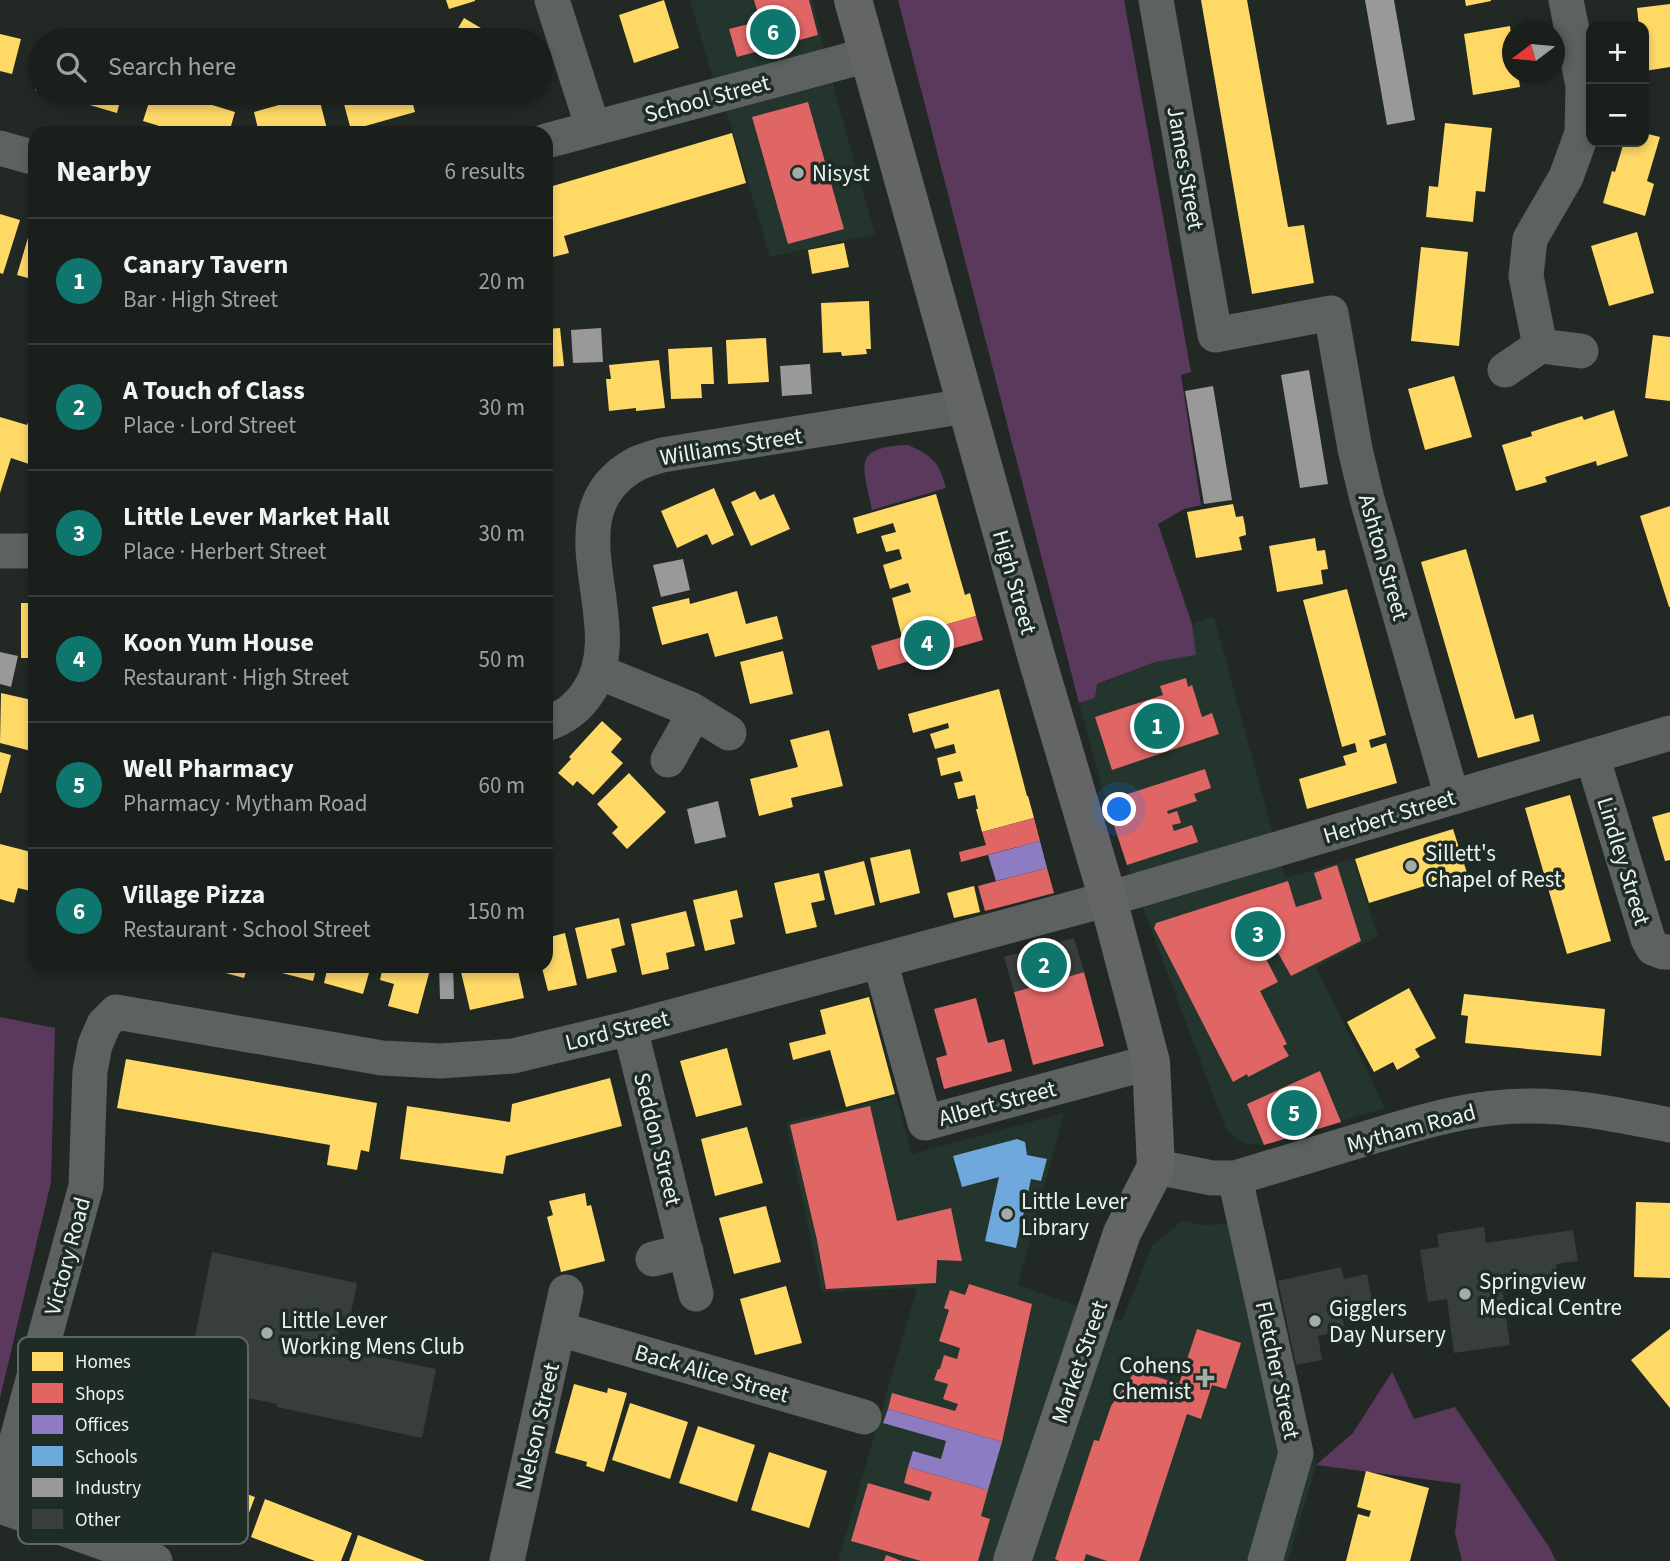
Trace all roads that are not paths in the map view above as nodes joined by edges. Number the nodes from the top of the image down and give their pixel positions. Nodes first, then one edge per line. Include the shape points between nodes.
1 (552, 0) edge
2 (853, 0) edge
3 (1156, 0) edge
4 (1566, 0) edge
5 (868, 55) junction
6 (593, 128) junction
7 (553, 139) edge
8 (0, 148) edge
9 (28, 156) edge
10 (1331, 313) joint
11 (1540, 346) junction
12 (1581, 351) dead end
13 (1505, 370) dead end
14 (966, 407) junction
15 (0, 551) edge
16 (28, 551) edge
17 (599, 672) junction
18 (695, 712) junction
19 (553, 721) edge
20 (729, 733) dead end
21 (1670, 733) edge
22 (1592, 756) junction
23 (668, 760) dead end
24 (1452, 797) junction
25 (1108, 899) junction
26 (1670, 952) edge
27 (880, 961) junction
28 (116, 1012) joint
29 (630, 1028) junction
30 (1151, 1062) junction
31 (1670, 1125) edge
32 (1156, 1167) junction
33 (1235, 1178) junction
34 (566, 1292) dead end
35 (696, 1294) dead end
36 (559, 1329) junction
37 (45, 1337) edge
38 (864, 1417) dead end
39 (18, 1437) edge
40 (0, 1503) edge
41 (18, 1510) edge
42 (110, 1544) edge
43 (155, 1561) edge
44 (507, 1561) edge
45 (1012, 1561) edge
46 (1265, 1561) edge

1 - 6 street
2 - 5 main road, High Street
3 - 10 street, James Street via 1215,335
4 - 11 street via 1583,86 1582,133 1566,177 1530,239 1526,276
5 - 6 street, School Street
5 - 14 main road, High Street
6 - 7 street, School Street
8 - 9 street
10 - 24 street, Ashton Street via 1367,499
11 - 12 street
11 - 13 street
14 - 17 street, Williams Street via 662,456 638,463 620,475 597,507 593,531 604,640
14 - 25 main road, High Street
15 - 16 street
17 - 18 street
17 - 19 street, Williams Street via 582,701
18 - 20 street
18 - 23 street
21 - 22 street, Herbert Street
22 - 24 street, Herbert Street
22 - 26 street, Lindley Street via 1648,939 1653,948
24 - 25 street, Herbert Street
25 - 27 street, Lord Street
25 - 30 main road, High Street
27 - 29 street, Lord Street
27 - 30 street, Albert Street via 925,1123
28 - 29 street, Lord Street via 382,1058 440,1061 513,1056
28 - 37 street, Victory Road via 104,1024 95,1045 86,1186
29 - 35 street, Seddon Street via 670,1255
30 - 32 main road, High Street
31 - 33 street, Mytham Road via 1566,1107 1485,1109 1438,1117
32 - 33 street, Mytham Road
32 - 45 main road, Market Street via 1122,1233
33 - 46 street, Fletcher Street via 1296,1453
34 - 36 street, Nelson Street
36 - 38 street, Back Alice Street
36 - 44 street, Nelson Street
39 - 40 street, Victory Road
40 - 41 street
42 - 43 street

